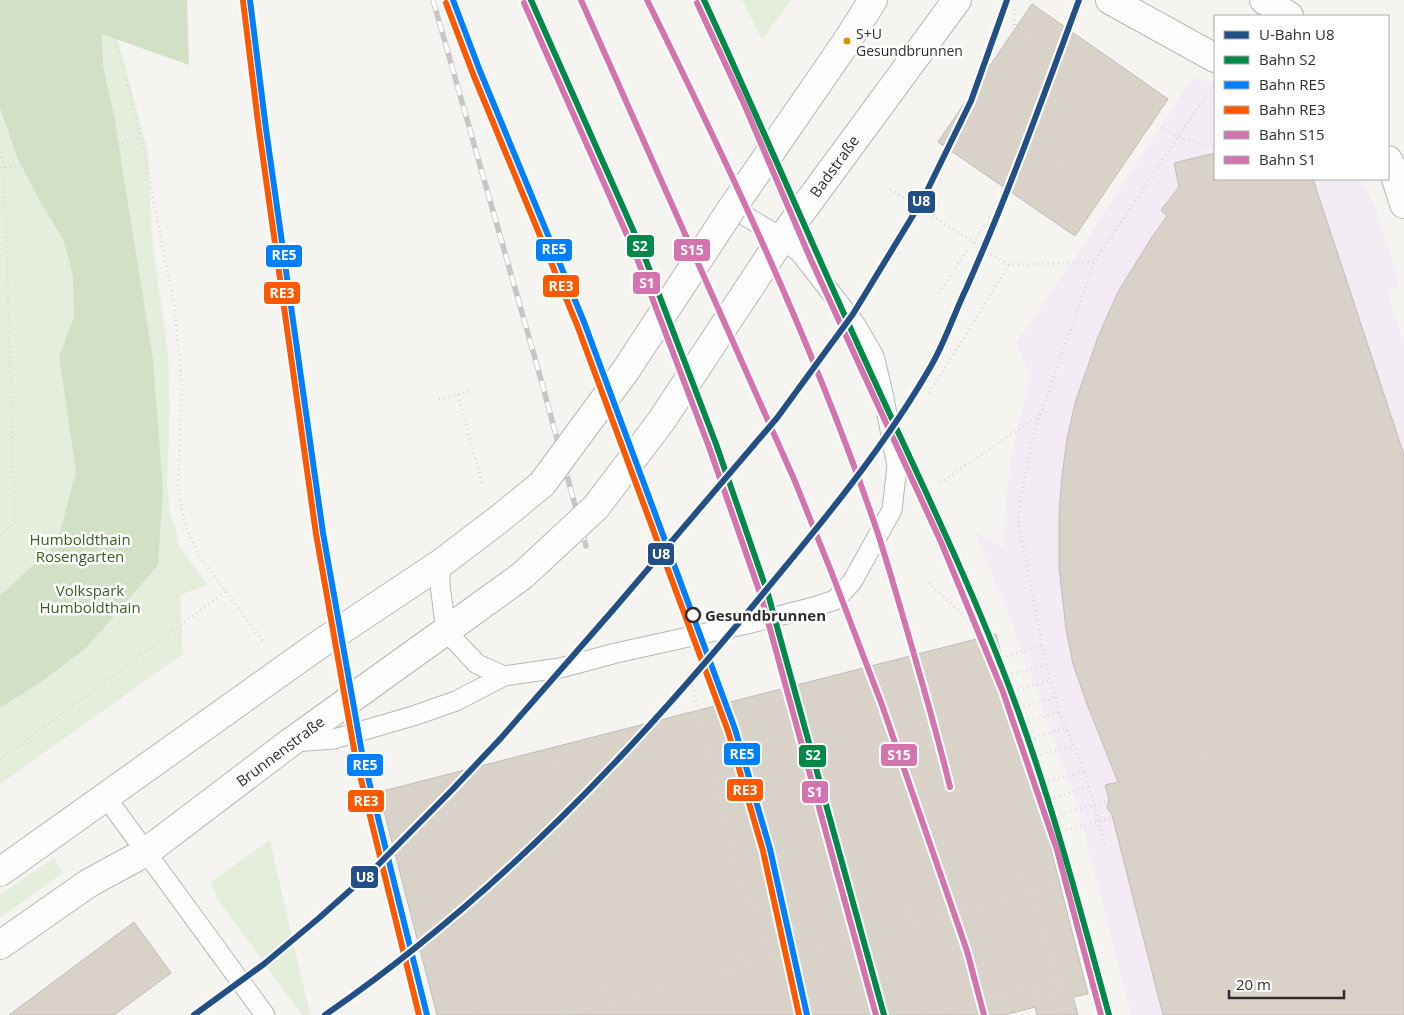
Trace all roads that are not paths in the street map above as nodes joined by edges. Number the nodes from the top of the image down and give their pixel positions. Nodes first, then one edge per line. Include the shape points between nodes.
1 (873, 0) edge
2 (957, 0) edge
3 (1110, 0) edge
4 (1264, 0) edge
5 (1287, 15) edge
6 (1214, 57) edge
7 (1389, 162) edge
8 (1404, 204) edge
9 (732, 208) junction
10 (791, 246) junction
11 (596, 507) joint
12 (440, 564) junction
13 (446, 631) junction
14 (504, 676) junction
15 (332, 727) junction
16 (105, 796) junction
17 (146, 852) junction
18 (0, 872) edge
19 (0, 945) edge
20 (265, 1015) edge

1 - 9 main road
2 - 10 main road, Badstraße via 819,186
3 - 6 main road
4 - 5 main road
7 - 8 main road
9 - 10 lane
9 - 12 main road, bridge via 626,370 542,484
10 - 11 main road, Badstraße
10 - 14 lane via 856,325 874,356 897,466 892,510 852,582 835,600 814,607 560,668
11 - 13 main road, Brunnenstraße, bridge via 523,575
12 - 13 lane
12 - 16 main road via 317,646
13 - 14 lane via 477,664
13 - 15 main road, Brunnenstraße
14 - 15 lane via 456,701 413,716
15 - 17 main road, Brunnenstraße via 291,742
16 - 17 lane
16 - 18 main road
17 - 19 main road, Brunnenstraße via 89,883
17 - 20 lane

